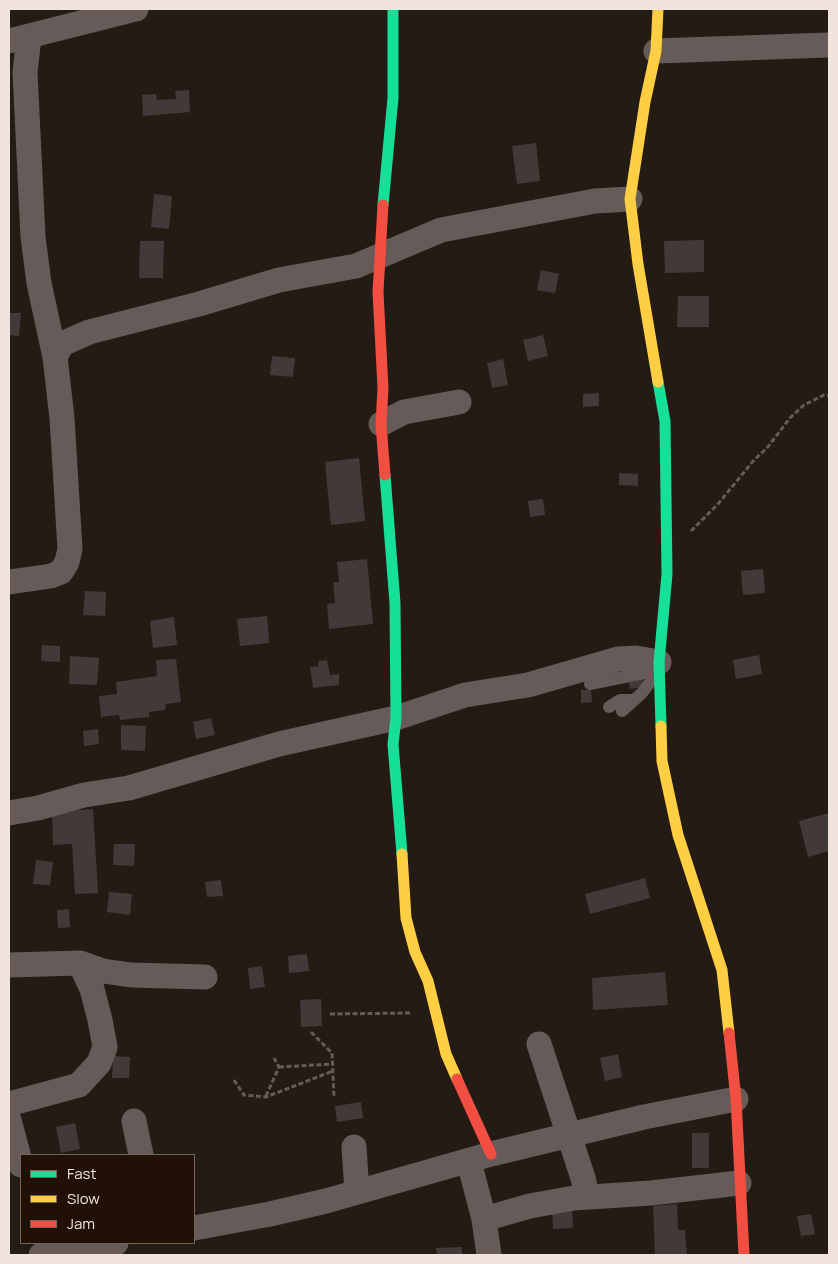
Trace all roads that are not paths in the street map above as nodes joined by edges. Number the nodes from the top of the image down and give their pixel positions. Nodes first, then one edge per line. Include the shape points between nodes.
1 (136, 9) edge
2 (393, 9) edge
3 (658, 9) edge
4 (34, 29) edge
5 (829, 45) edge
6 (656, 51) junction
7 (630, 199) junction
8 (380, 254) junction
9 (55, 358) junction
10 (459, 402) dead end
11 (381, 424) junction
12 (9, 582) edge
13 (659, 666) junction
14 (590, 684) dead end
15 (632, 700) junction
16 (609, 708) dead end
17 (622, 711) dead end
18 (396, 718) junction
19 (360, 725) junction
20 (393, 744) junction
21 (9, 813) edge
22 (80, 963) junction
23 (9, 965) edge
24 (205, 977) dead end
25 (539, 1044) dead end
26 (736, 1099) junction
27 (9, 1104) edge
28 (9, 1120) edge
29 (134, 1121) dead end
30 (569, 1135) junction
31 (354, 1147) dead end
32 (141, 1154) edge
33 (480, 1158) junction
34 (20, 1161) edge
35 (739, 1183) junction
36 (357, 1192) junction
37 (586, 1197) junction
38 (484, 1219) junction
39 (195, 1228) edge
40 (108, 1248) edge
41 (39, 1255) edge
42 (489, 1255) edge
43 (744, 1255) edge

1 - 4 street
2 - 8 street via 393,98
3 - 6 street
4 - 9 street via 25,72 33,237 38,284
5 - 6 street
6 - 7 street via 644,102
7 - 8 street via 595,201 441,230
7 - 13 street via 665,421 666,598
8 - 9 street via 356,266 279,280 89,332 62,344
8 - 11 street
9 - 12 street via 64,435 70,549 61,572
10 - 11 street via 404,412
11 - 18 street via 395,603
13 - 14 lane
13 - 15 lane via 642,693
13 - 18 street via 636,658 618,659 528,685 465,696
13 - 26 street via 662,761 678,835 722,970
15 - 16 lane via 620,700
15 - 17 lane
18 - 19 street
18 - 20 street
19 - 20 street via 378,730
19 - 21 street via 279,744 129,788 84,794
20 - 33 street via 406,918 414,952 428,980 446,1054
22 - 23 street
22 - 24 street via 103,971
22 - 27 street via 92,989 100,1020 105,1047 99,1063 79,1085
25 - 30 street
26 - 30 street
26 - 35 street
28 - 34 street
29 - 32 street
30 - 33 street
30 - 37 street via 584,1180
31 - 36 street
33 - 36 street
33 - 38 street
35 - 37 street
35 - 43 street
36 - 39 street via 270,1214
37 - 38 street via 530,1206
38 - 42 street
40 - 41 street

